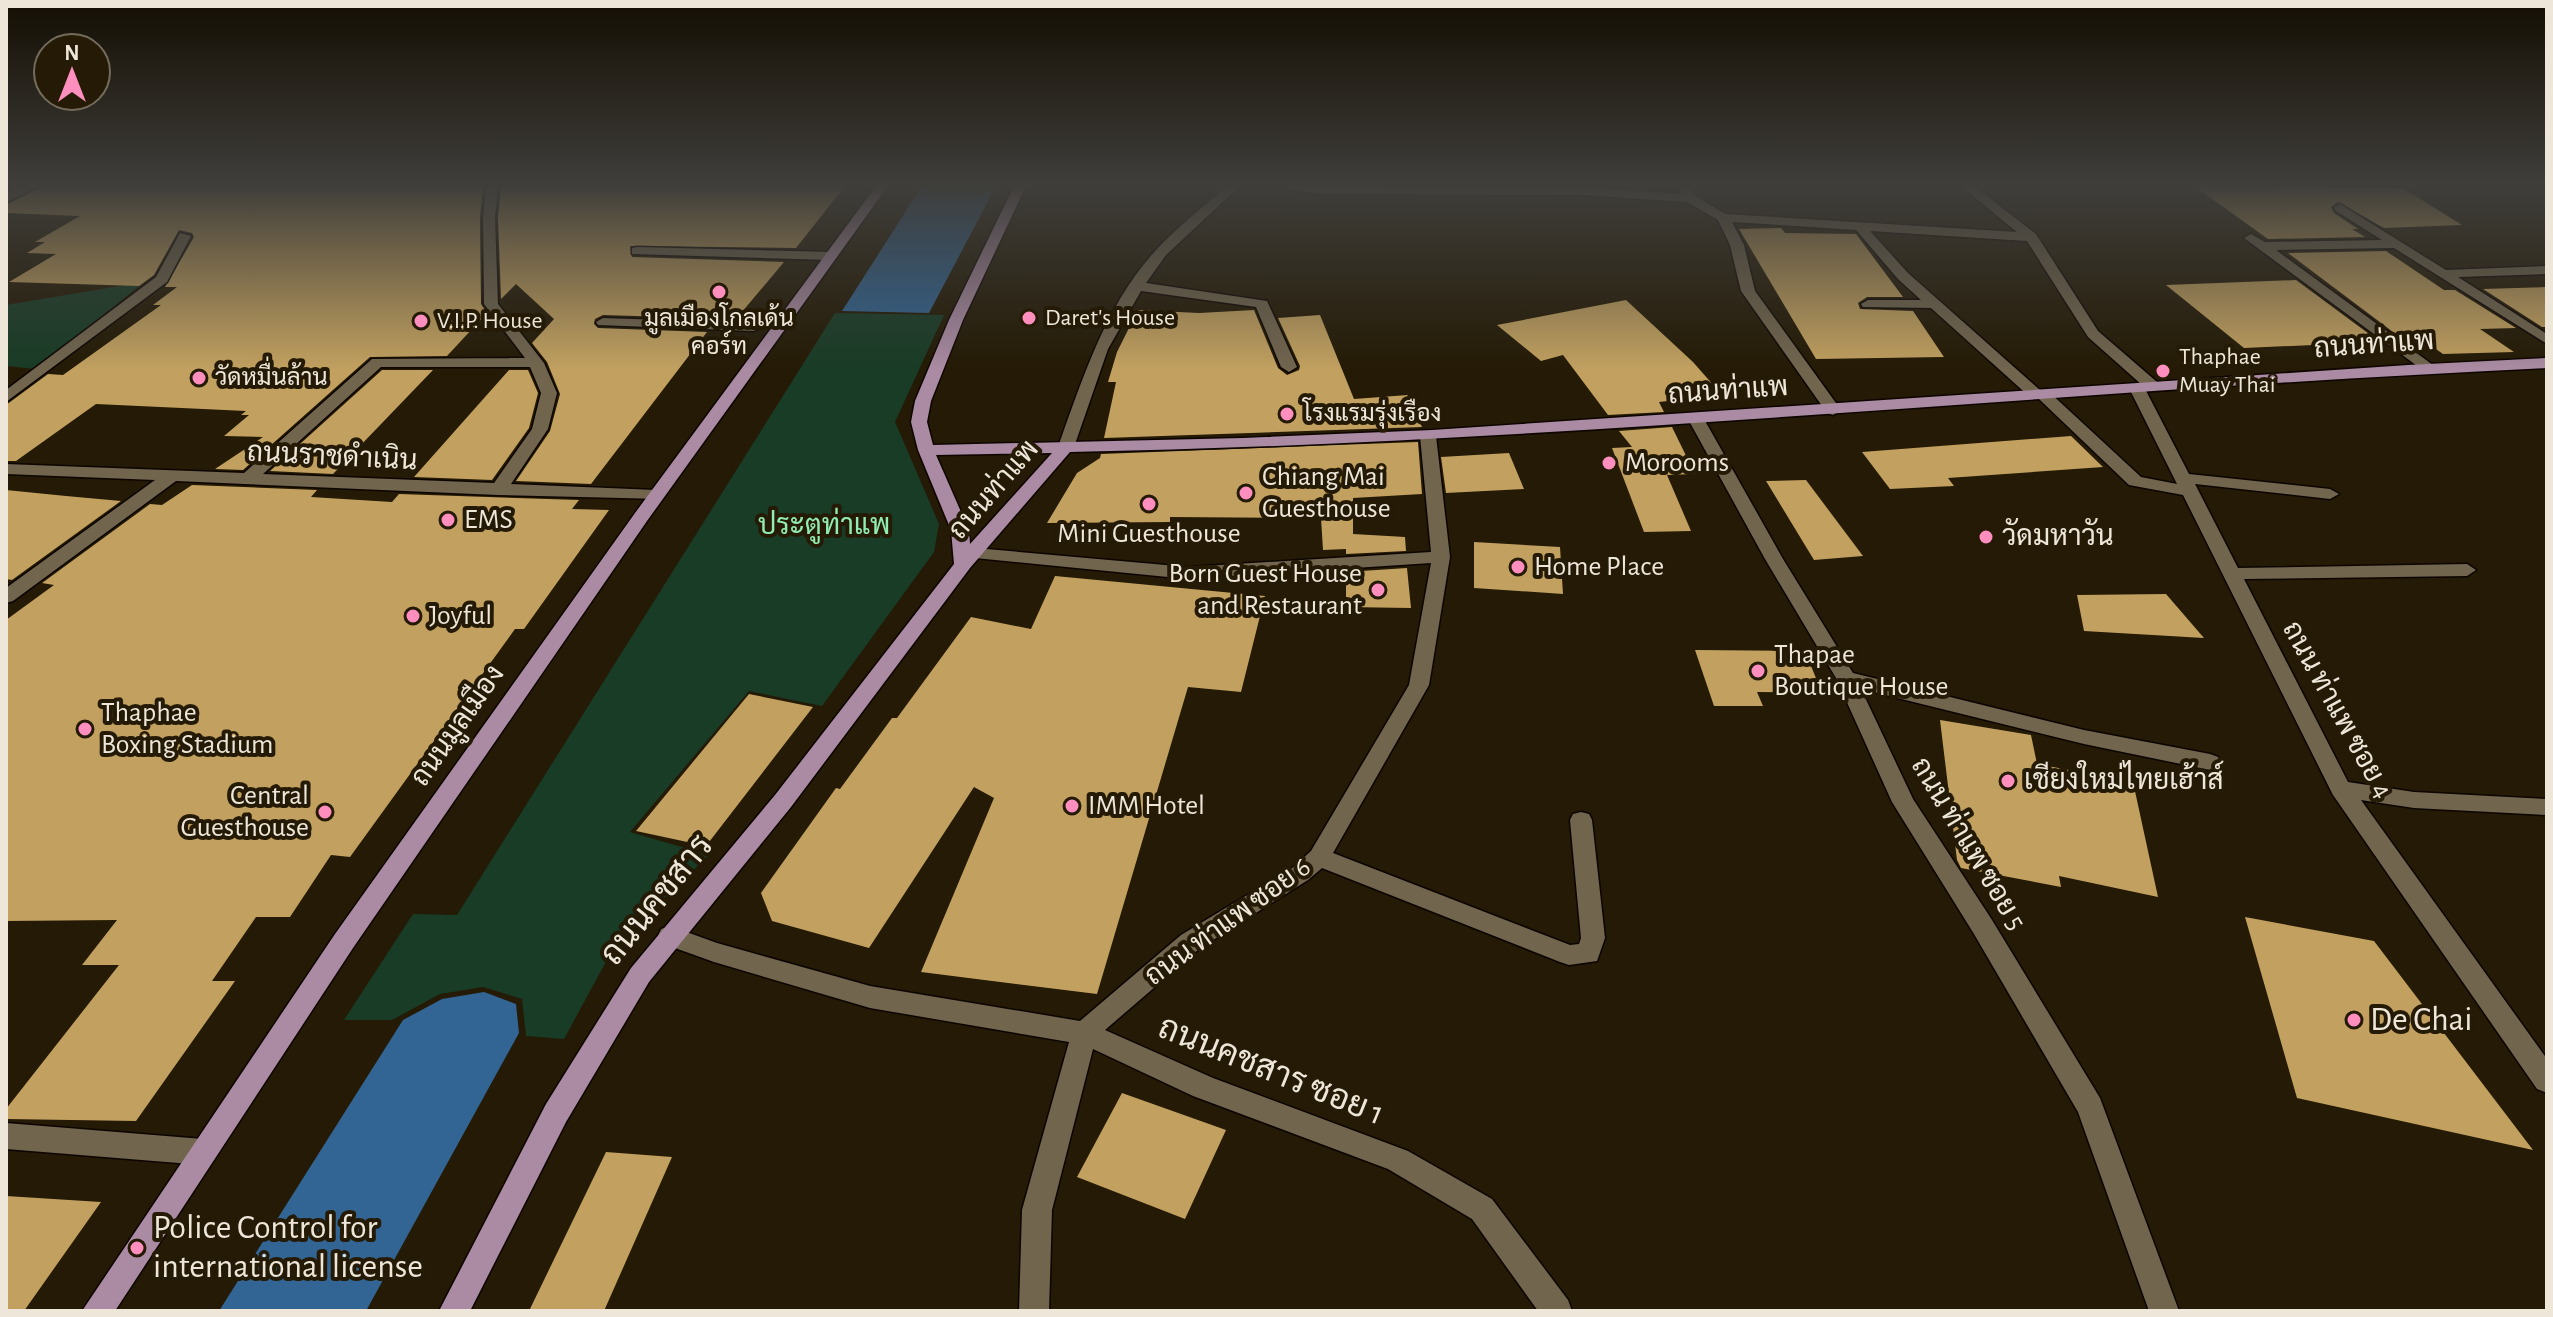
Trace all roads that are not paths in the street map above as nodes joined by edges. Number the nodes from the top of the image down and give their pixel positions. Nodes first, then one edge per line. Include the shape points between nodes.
1 (179, 247) edge
2 (490, 247) edge
3 (837, 247) edge
4 (991, 247) edge
5 (1166, 247) edge
6 (1738, 247) edge
7 (1878, 247) edge
8 (2038, 247) edge
9 (2263, 247) edge
10 (2402, 247) edge
11 (637, 251) dead end
12 (831, 256) junction
13 (2547, 270) edge
14 (2443, 274) junction
15 (1137, 286) junction
16 (1868, 304) dead end
17 (1932, 304) junction
18 (603, 322) dead end
19 (754, 327) dead end
20 (2547, 340) edge
21 (536, 363) junction
22 (2547, 363) edge
23 (1289, 367) dead end
24 (2429, 368) junction
25 (2144, 386) junction
26 (2040, 395) junction
27 (6, 397) edge
28 (1833, 410) junction
29 (1696, 419) junction
30 (1428, 436) junction
31 (1066, 447) junction
32 (926, 450) junction
33 (6, 469) edge
34 (172, 476) junction
35 (248, 479) junction
36 (2185, 484) junction
37 (498, 490) junction
38 (2330, 494) dead end
39 (656, 495) junction
40 (1441, 557) junction
41 (969, 558) junction
42 (2467, 570) dead end
43 (2230, 574) junction
44 (6, 597) edge
45 (1846, 678) junction
46 (2210, 762) dead end
47 (2341, 789) junction
48 (2547, 807) edge
49 (1581, 820) dead end
50 (1319, 857) junction
51 (670, 936) junction
52 (1084, 1033) junction
53 (2547, 1081) edge
54 (6, 1136) edge
55 (203, 1152) junction
56 (97, 1311) edge
57 (454, 1311) edge
58 (1034, 1311) edge
59 (1557, 1311) edge
60 (2164, 1311) edge

1 - 27 street via 162,279
2 - 21 street via 491,304
3 - 12 main road, ถนนมูลเมือง
4 - 32 main road via 923,401 919,422
5 - 15 street
6 - 28 street via 1748,291
7 - 17 street
8 - 25 street via 2093,334
9 - 24 street
10 - 14 street
11 - 12 street
12 - 39 main road, ถนนมูลเมือง
13 - 14 street
14 - 20 street
15 - 23 street via 1262,304
15 - 31 street via 1101,349
16 - 17 street
17 - 26 street
18 - 19 street
21 - 35 street via 377,362
21 - 37 street via 549,393 546,411 540,429
22 - 24 main road, ถนนท่าแพ
24 - 25 main road, ถนนท่าแพ
25 - 26 main road, ถนนท่าแพ
25 - 36 street, ถนน ท่าแพ ซอย 4
26 - 28 main road, ถนนท่าแพ
26 - 36 street via 2135,481
28 - 29 main road, ถนนท่าแพ
29 - 30 main road, ถนนท่าแพ
29 - 45 street, ถนน ท่าแพ ซอย 5
30 - 31 main road, ถนนท่าแพ
30 - 40 street, ถนน ท่าแพ ซอย 6
31 - 32 main road
31 - 41 main road, ถนนท่าแพ
32 - 41 main road
33 - 34 street, ถนนราชดำเนิน
34 - 35 street, ถนนราชดำเนิน
34 - 44 street
35 - 37 street, ถนนราชดำเนิน
36 - 38 street
36 - 43 street, ถนน ท่าแพ ซอย 4
37 - 39 street, ถนนราชดำเนิน
39 - 55 main road, ถนนมูลเมือง
40 - 41 street via 1188,573
40 - 50 street, ถนน ท่าแพ ซอย 6 via 1419,685
41 - 51 main road, ถนนคชสาร via 783,801
42 - 43 street
43 - 47 street, ถนน ท่าแพ ซอย 4
45 - 46 street
45 - 60 street, ถนน ท่าแพ ซอย 5 via 1903,802 2090,1107
47 - 48 street via 2414,800
47 - 53 street, ถนน ท่าแพ ซอย 4
49 - 50 street via 1593,938 1588,954 1569,955
50 - 52 street, ถนน ท่าแพ ซอย 6 via 1190,942
51 - 52 street, ถนนคชสาร ซอย 1 via 870,997
51 - 57 main road, ถนนคชสาร via 589,1054
52 - 58 street via 1037,1210
52 - 59 street, ถนนคชสาร ซอย 1 via 1203,1087 1398,1160 1482,1209
54 - 55 street
55 - 56 main road, ถนนมูลเมือง

